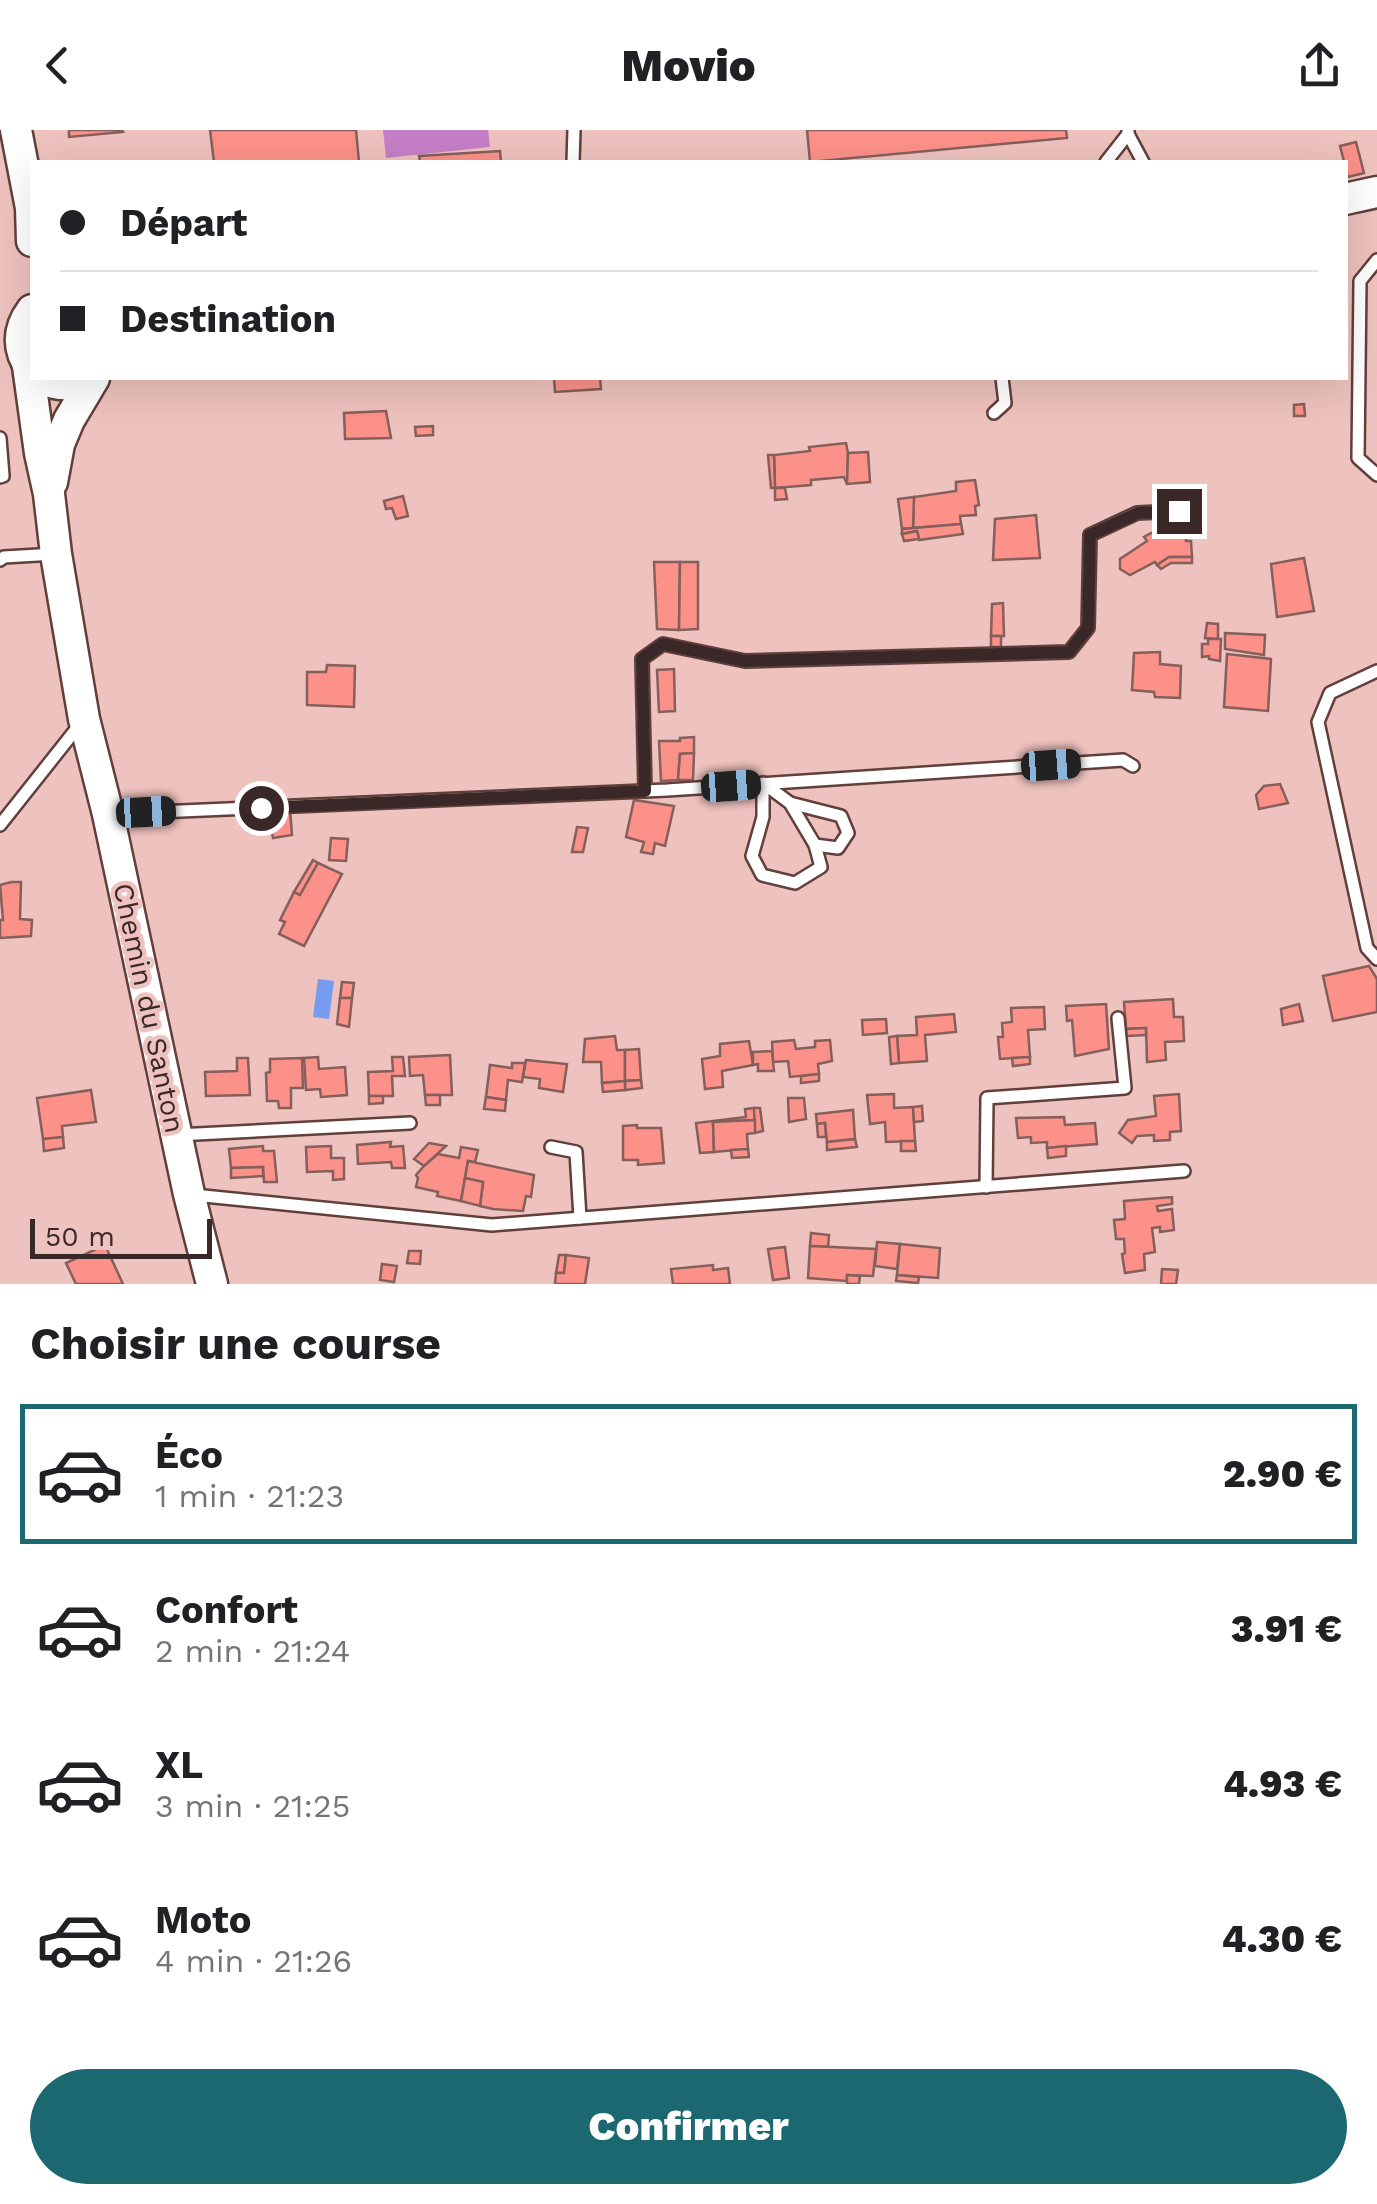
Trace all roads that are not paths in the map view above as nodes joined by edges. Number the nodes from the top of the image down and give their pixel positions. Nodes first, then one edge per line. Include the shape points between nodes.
1 (16, 130) edge
2 (574, 130) edge
3 (1128, 132) edge
4 (573, 160) edge
5 (1107, 160) edge
6 (1142, 160) edge
7 (1377, 192) edge
8 (30, 198) edge
9 (1348, 198) edge
10 (1377, 260) edge
11 (30, 309) edge
12 (30, 365) edge
13 (35, 380) edge
14 (47, 380) edge
15 (87, 380) edge
16 (91, 380) edge
17 (1002, 380) edge
18 (994, 413) dead end
19 (0, 438) edge
20 (1377, 476) edge
21 (0, 478) edge
22 (49, 494) junction
23 (1179, 511) dead end
24 (56, 554) junction
25 (0, 560) edge
26 (1377, 671) edge
27 (84, 719) junction
28 (1133, 766) dead end
29 (763, 784) junction
30 (645, 791) junction
31 (790, 803) junction
32 (108, 814) junction
33 (0, 825) edge
34 (815, 845) junction
35 (1377, 958) edge
36 (1118, 1018) dead end
37 (410, 1124) dead end
38 (177, 1135) junction
39 (550, 1147) dead end
40 (1184, 1171) dead end
41 (986, 1186) junction
42 (190, 1194) junction
43 (580, 1218) junction
44 (212, 1284) edge

1 - 8 street
2 - 4 lane
3 - 5 lane
3 - 6 lane
7 - 9 street
10 - 20 lane via 1360,281 1358,458
11 - 12 street, Chemin du Santon via 20,340
13 - 22 street, Chemin du Santon
14 - 15 street
16 - 22 street, Chemin du Santon via 59,444
17 - 18 lane via 1005,403
19 - 21 lane
22 - 24 street, Chemin du Santon
23 - 30 lane via 1138,513 1090,535 1088,628 1069,652 745,661 663,644 642,659
24 - 25 lane
24 - 27 street, Chemin du Santon
26 - 35 lane via 1330,693 1318,722 1367,948
27 - 32 street, Chemin du Santon
27 - 33 lane
28 - 29 lane via 1124,760
29 - 30 lane
29 - 31 lane
29 - 34 lane via 764,817 752,856 762,875 796,883 821,867
30 - 32 lane
31 - 34 lane
31 - 34 lane via 842,816 848,833 838,848
32 - 38 street, Chemin du Santon
36 - 41 lane via 1124,1088 986,1098
37 - 38 lane
38 - 42 street, Chemin du Santon
39 - 43 lane via 576,1152
40 - 41 lane
41 - 43 lane
42 - 43 lane via 492,1225
42 - 44 street, Chemin du Santon

